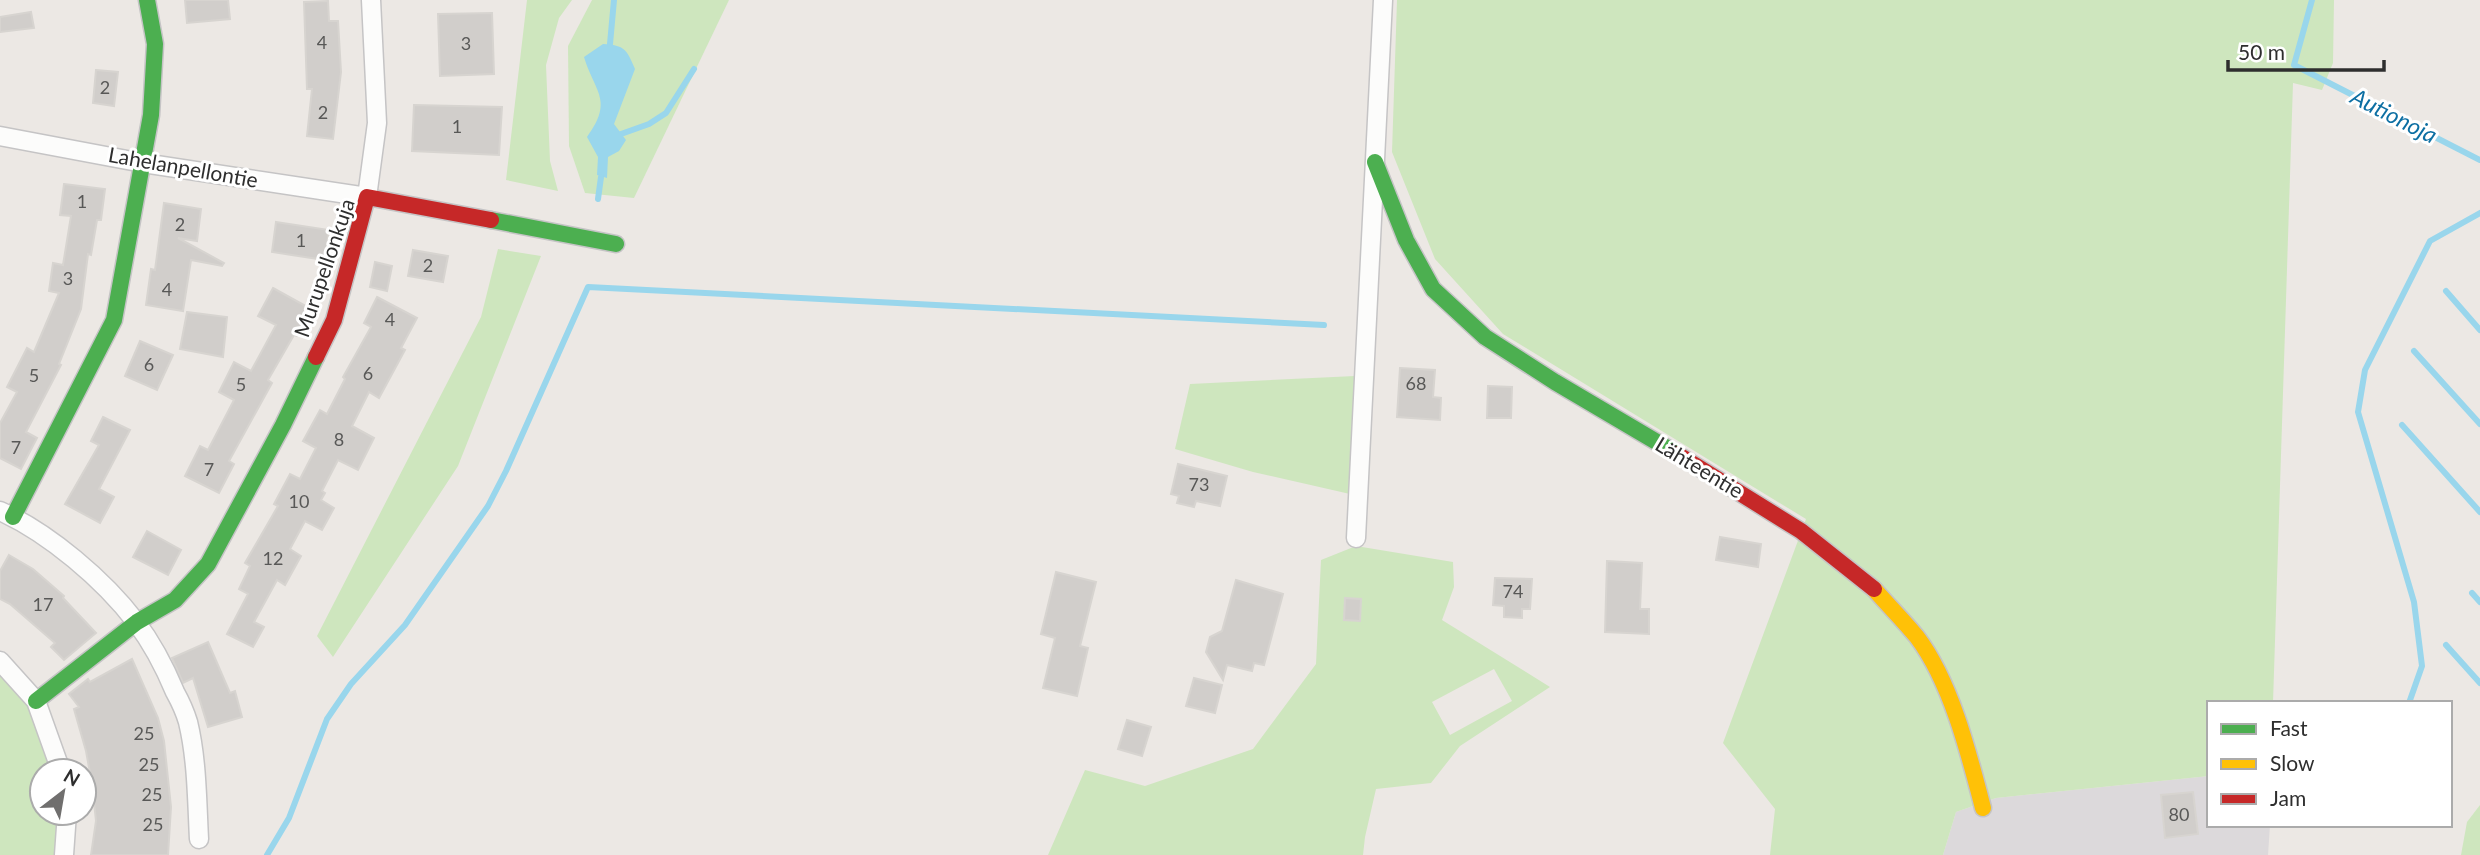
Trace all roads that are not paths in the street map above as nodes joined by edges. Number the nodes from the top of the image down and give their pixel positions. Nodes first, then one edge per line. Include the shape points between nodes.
1 (147, 0) edge
2 (371, 0) edge
3 (1383, 0) edge
4 (0, 136) edge
5 (1375, 162) junction
6 (143, 163) junction
7 (367, 197) junction
8 (616, 244) dead end
9 (7, 514) edge
10 (1356, 538) dead end
11 (137, 622) junction
12 (0, 660) edge
13 (36, 701) junction
14 (56, 757) edge
15 (1983, 808) dead end
16 (66, 827) edge
17 (199, 839) dead end
18 (64, 855) edge

1 - 6 street via 155,44
2 - 7 street via 377,123
3 - 5 street, Lähteentie
4 - 6 street, Lahelanpellontie
5 - 10 street, Lähteentie
5 - 15 street, Lähteentie via 1406,240 1433,289 1485,337 1801,531 1871,586 1918,639 1944,686
6 - 7 street, Lahelanpellontie
6 - 9 street via 114,320
7 - 8 street, Murupellonkuja
7 - 11 street, Murupellonkuja via 334,320 208,564 175,600
9 - 11 street via 96,579
11 - 13 street, Murupellonkuja
11 - 17 street via 188,721
12 - 13 street
13 - 14 street
16 - 18 street

